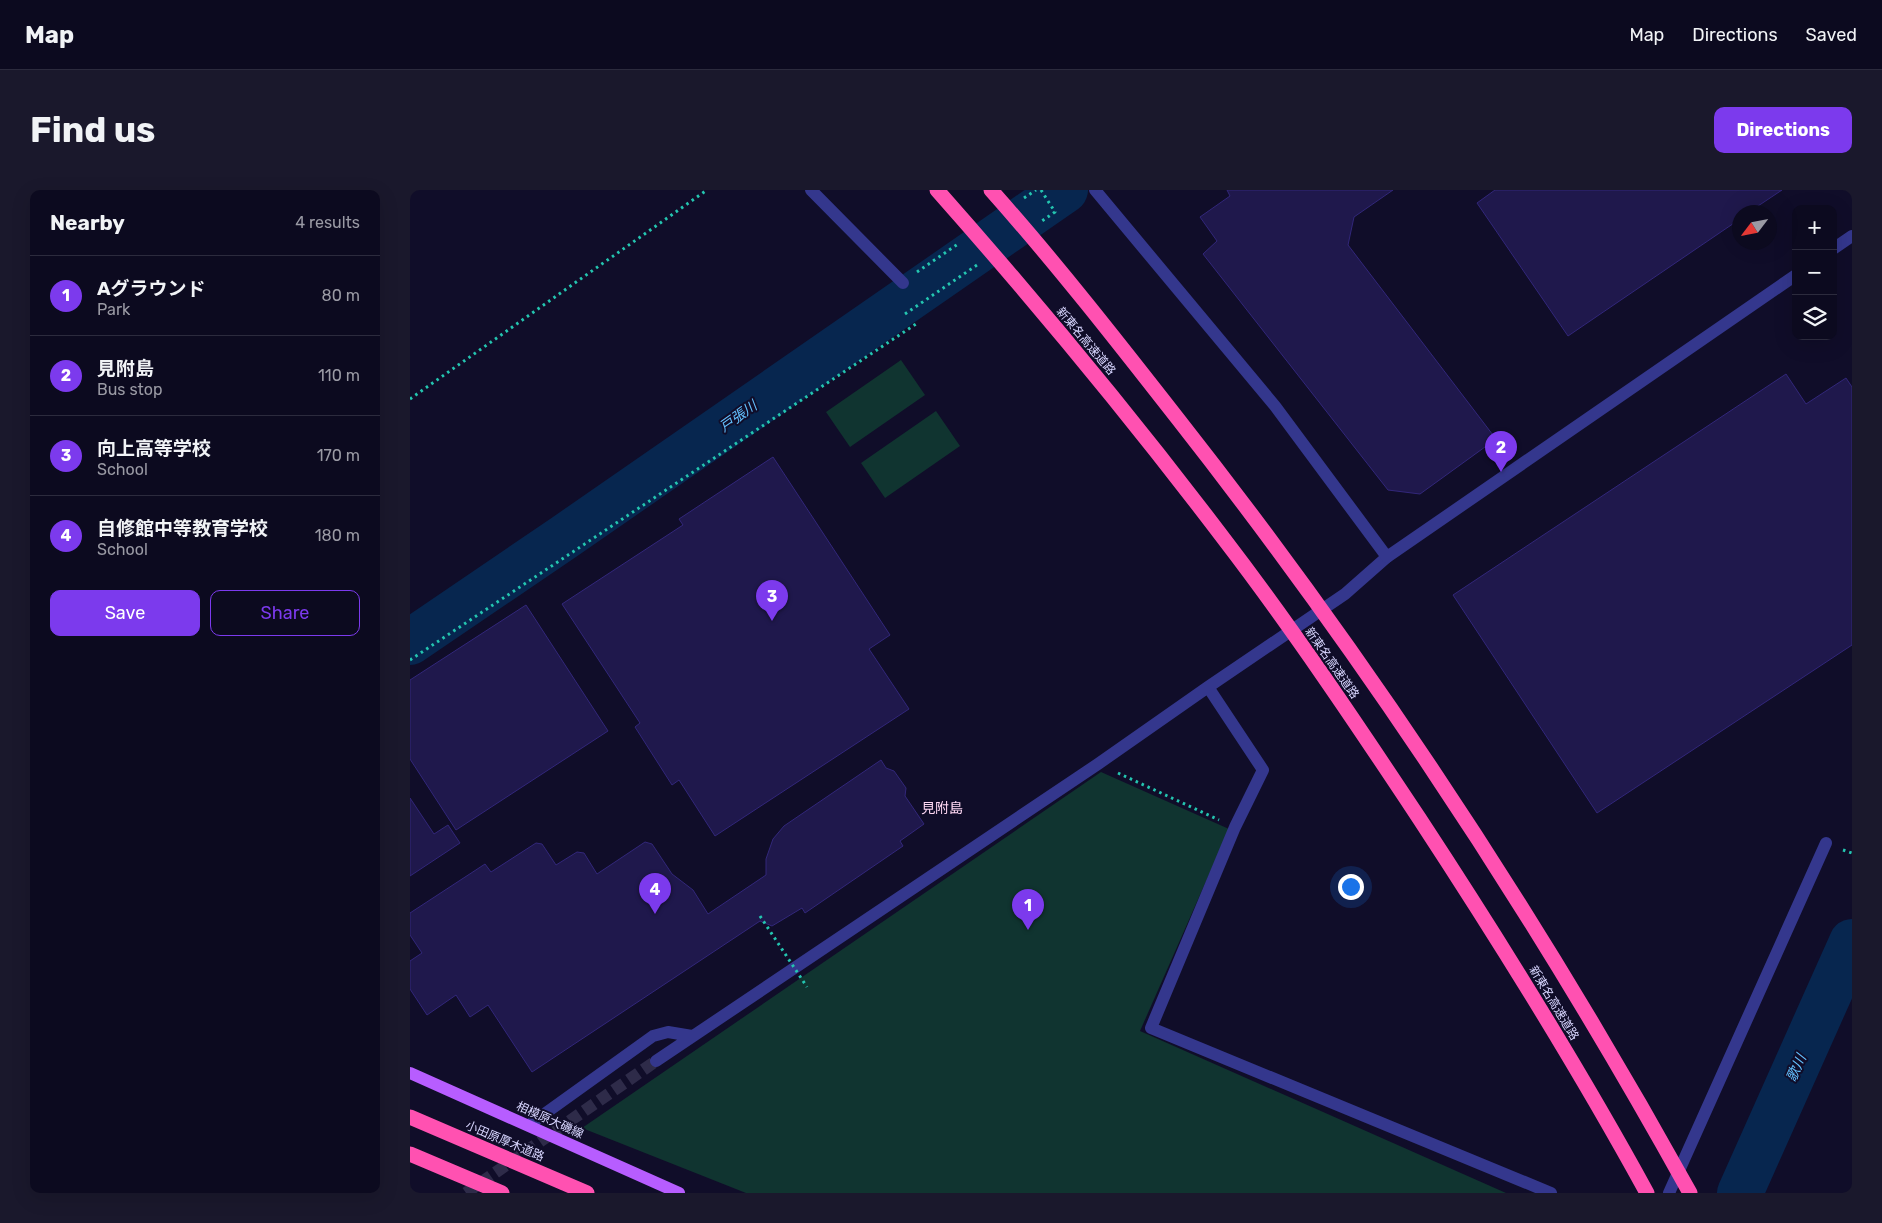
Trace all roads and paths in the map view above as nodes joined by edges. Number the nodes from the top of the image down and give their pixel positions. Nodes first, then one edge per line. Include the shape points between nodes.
1 (707, 190) edge
2 (811, 190) edge
3 (937, 190) edge
4 (991, 190) edge
5 (1041, 190) edge
6 (1095, 190) edge
7 (1051, 205) dead end
8 (1852, 236) edge
9 (1837, 246) edge
10 (1792, 278) edge
11 (903, 283) dead end
12 (918, 322) dead end
13 (410, 399) edge
14 (1387, 557) junction
15 (410, 660) edge
16 (1208, 687) junction
17 (1098, 764) junction
18 (1235, 827) junction
19 (1826, 843) dead end
20 (760, 916) dead end
21 (807, 986) dead end
22 (692, 1036) junction
23 (656, 1061) tunnel mouth
24 (410, 1073) edge
25 (410, 1117) edge
26 (529, 1125) junction
27 (410, 1154) edge
28 (502, 1193) edge
29 (587, 1193) edge
30 (679, 1193) edge
31 (1551, 1193) edge
32 (1647, 1193) edge
33 (1669, 1193) edge
34 (1690, 1193) edge

1 - 13 path
2 - 11 street
3 - 32 highway, 新東名高速道路, bridge via 1107,389 1224,539 1330,684 1487,922
4 - 34 highway, 新東名高速道路, bridge via 1243,502 1367,675 1521,905
5 - 7 path
6 - 14 street via 1275,406
8 - 9 street
10 - 14 street
12 - 15 path
14 - 16 street via 1345,594
16 - 17 street
16 - 18 street via 1263,770
17 - 18 path
17 - 22 street
18 - 31 street via 1150,1028
19 - 33 street
20 - 21 path, bridge
22 - 23 street
22 - 26 street via 668,1032 653,1036
24 - 26 main road, 相模原大磯線
25 - 29 highway, 小田原厚木道路
26 - 30 main road, 相模原大磯線
27 - 28 highway

